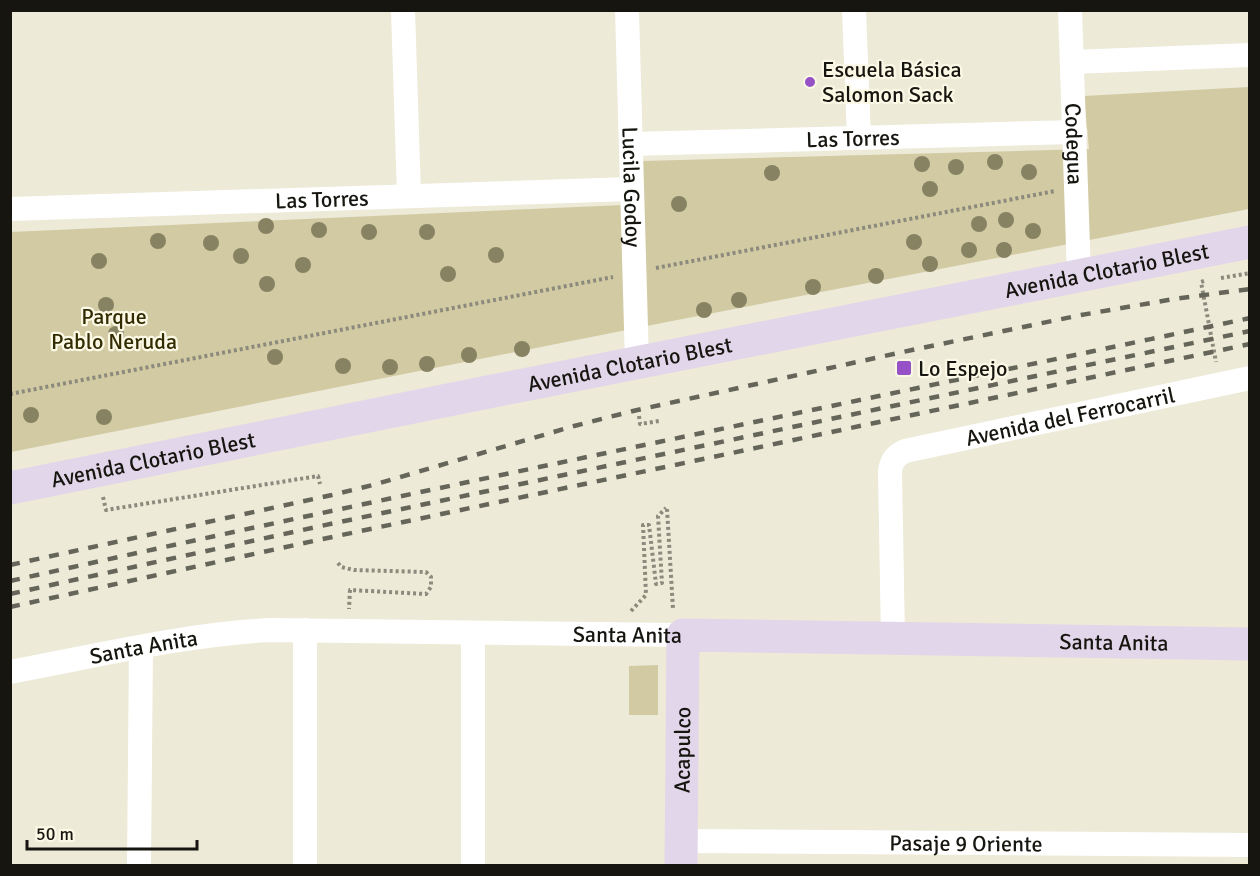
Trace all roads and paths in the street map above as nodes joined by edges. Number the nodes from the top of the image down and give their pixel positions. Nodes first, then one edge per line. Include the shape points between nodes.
1 (404, 10) edge
2 (627, 10) edge
3 (854, 10) edge
4 (1070, 10) edge
5 (1250, 55) edge
6 (1072, 62) junction
7 (1075, 132) junction
8 (859, 138) junction
9 (631, 144) junction
10 (1076, 187) junction
11 (632, 189) junction
12 (409, 195) junction
13 (10, 209) edge
14 (1250, 242) edge
15 (635, 273) junction
16 (1250, 273) edge
17 (1079, 276) junction
18 (1220, 278) dead end
19 (1210, 280) dead end
20 (637, 363) junction
21 (1218, 368) dead end
22 (1250, 378) edge
23 (10, 394) edge
24 (639, 416) dead end
25 (659, 421) dead end
26 (98, 471) junction
27 (320, 484) dead end
28 (10, 488) edge
29 (338, 563) dead end
30 (678, 621) junction
31 (305, 630) junction
32 (349, 631) junction
33 (473, 633) junction
34 (625, 634) junction
35 (893, 639) junction
36 (1250, 644) edge
37 (141, 647) junction
38 (10, 672) edge
39 (1250, 845) edge
40 (681, 853) edge
41 (139, 866) edge
42 (305, 866) edge
43 (473, 866) edge

1 - 12 street
2 - 9 street, Lucila Godoy
3 - 8 street
4 - 6 street, Codegua
5 - 6 street
6 - 7 street, Codegua
7 - 8 street, Las Torres
7 - 10 street, Codegua
8 - 9 street, Las Torres
9 - 11 street, Lucila Godoy
10 - 15 path
10 - 17 street, Codegua
11 - 12 street, Las Torres
11 - 15 street, Lucila Godoy
12 - 13 street, Las Torres
14 - 17 main road, Avenida Clotario Blest
15 - 20 street, Lucila Godoy
15 - 23 path
16 - 18 path
17 - 20 main road, Avenida Clotario Blest
19 - 21 path via 1201,282
20 - 26 main road, Avenida Clotario Blest
22 - 35 street, Avenida del Ferrocarril via 905,451 894,458 890,465
24 - 25 path via 640,424
26 - 27 path via 106,510 318,476
26 - 28 main road, Avenida Clotario Blest
29 - 32 path via 354,570 424,572 431,577 426,594 350,590
30 - 34 street, Santa Anita
30 - 34 path via 666,508 658,516 662,583 656,584 649,525 643,525 646,595 625,616
30 - 35 main road, Santa Anita
30 - 40 main road, Acapulco
31 - 32 street, Santa Anita
31 - 37 street, Santa Anita via 232,632
31 - 42 street
32 - 33 street, Santa Anita
33 - 34 street, Santa Anita
33 - 43 street
35 - 36 main road, Santa Anita
37 - 38 street, Santa Anita
37 - 41 street
39 - 40 street, Pasaje 9 Oriente

